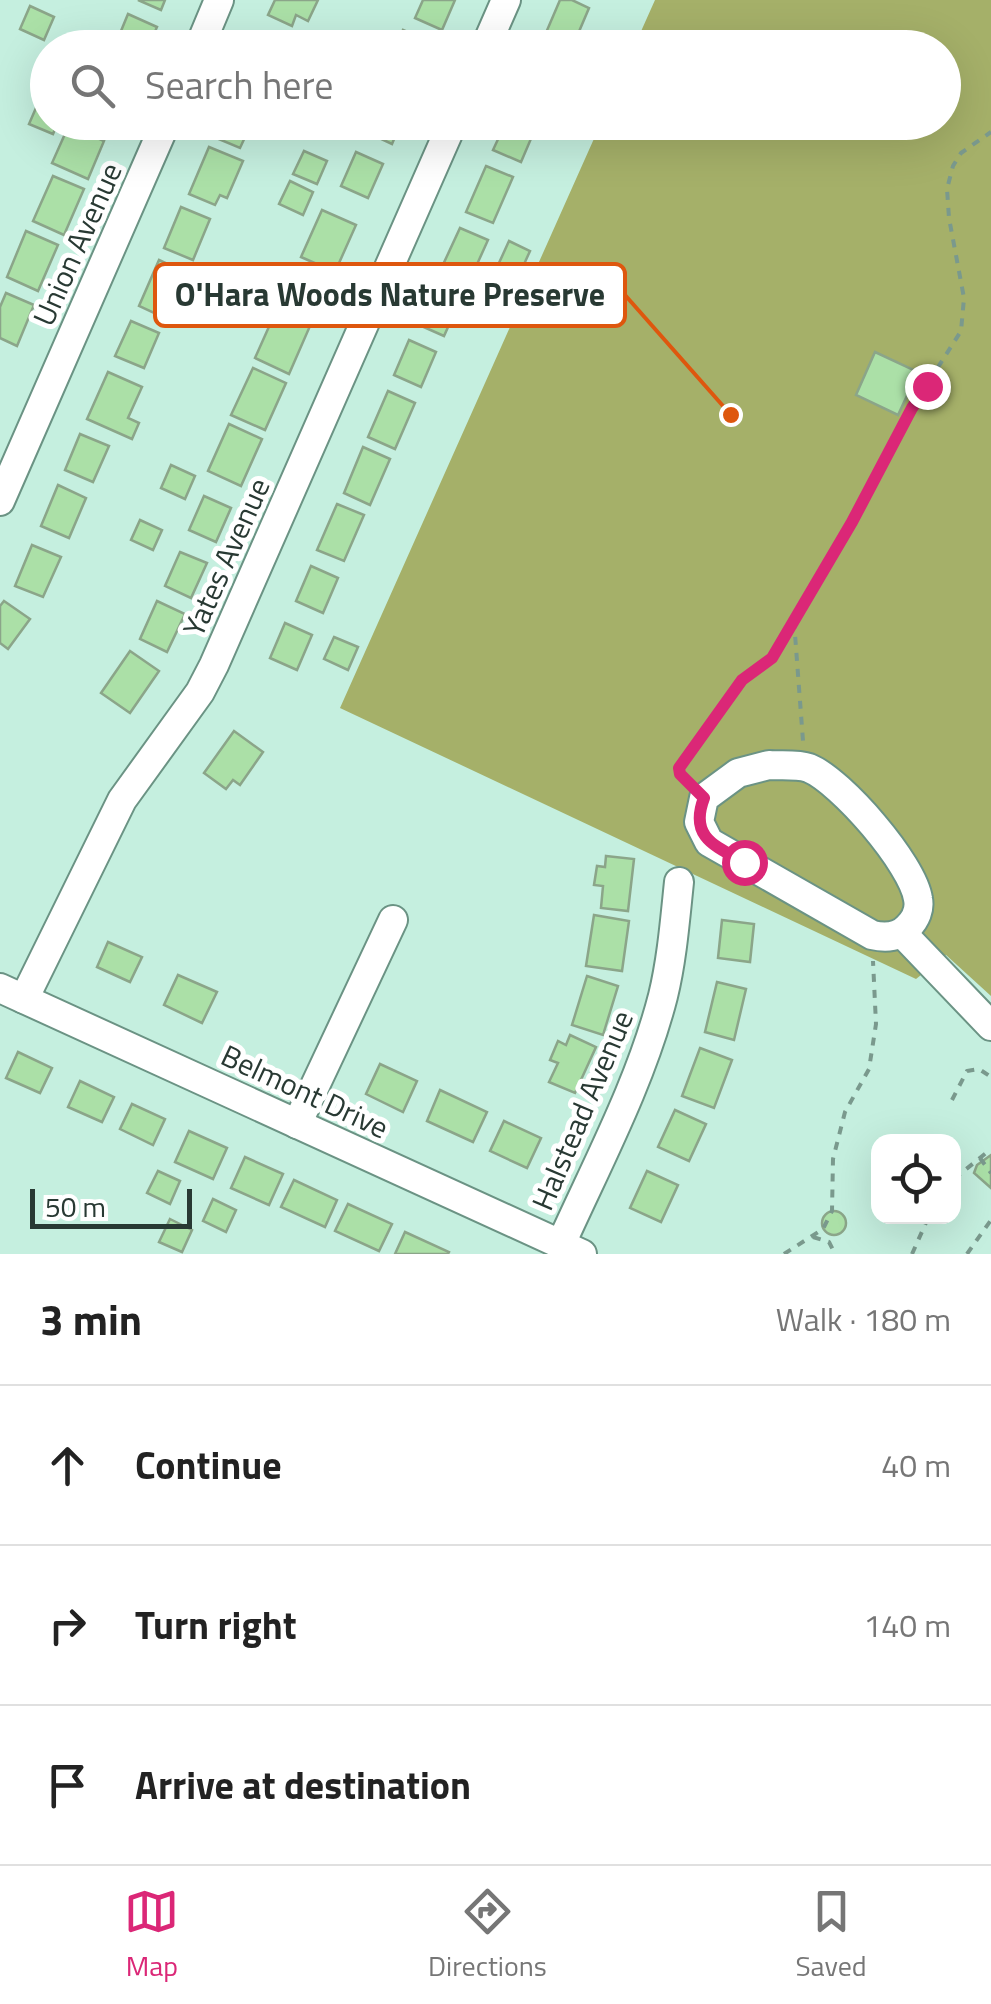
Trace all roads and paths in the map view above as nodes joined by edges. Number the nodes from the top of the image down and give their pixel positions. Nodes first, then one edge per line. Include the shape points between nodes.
1 (220, 0) edge
2 (506, 0) edge
3 (207, 30) edge
4 (493, 30) edge
5 (991, 132) edge
6 (158, 140) edge
7 (444, 140) edge
8 (0, 500) edge
9 (794, 616) junction
10 (806, 767) junction
11 (704, 798) junction
12 (679, 882) dead end
13 (392, 920) dead end
14 (902, 932) junction
15 (872, 935) junction
16 (12, 994) edge
17 (991, 1026) edge
18 (991, 1078) edge
19 (952, 1100) dead end
20 (298, 1124) junction
21 (991, 1149) edge
22 (980, 1158) junction
23 (991, 1173) edge
24 (961, 1174) edge
25 (991, 1220) edge
26 (925, 1224) edge
27 (811, 1236) junction
28 (571, 1249) edge
29 (784, 1254) edge
30 (835, 1254) edge
31 (912, 1254) edge
32 (966, 1254) edge

1 - 3 street
2 - 4 street
5 - 9 path via 961,153 947,189 964,298 961,331
6 - 8 street, Union Avenue
7 - 16 street, Yates Avenue via 214,665 122,800
9 - 10 path
9 - 11 path via 772,658 742,680 679,768
10 - 11 street via 770,765 738,773
10 - 14 street via 854,803 906,868 918,907
11 - 15 street via 699,822 709,842
12 - 28 street, Halstead Avenue via 663,996
13 - 20 street
14 - 15 street
14 - 17 street
15 - 27 path via 876,1024 869,1069 845,1112 832,1159 832,1211
16 - 20 street, Belmont Drive
18 - 19 path via 979,1069 967,1071
20 - 28 street, Belmont Drive
21 - 22 path
22 - 23 path
22 - 24 path
25 - 32 path
26 - 31 path
27 - 29 path
27 - 30 path via 829,1242

